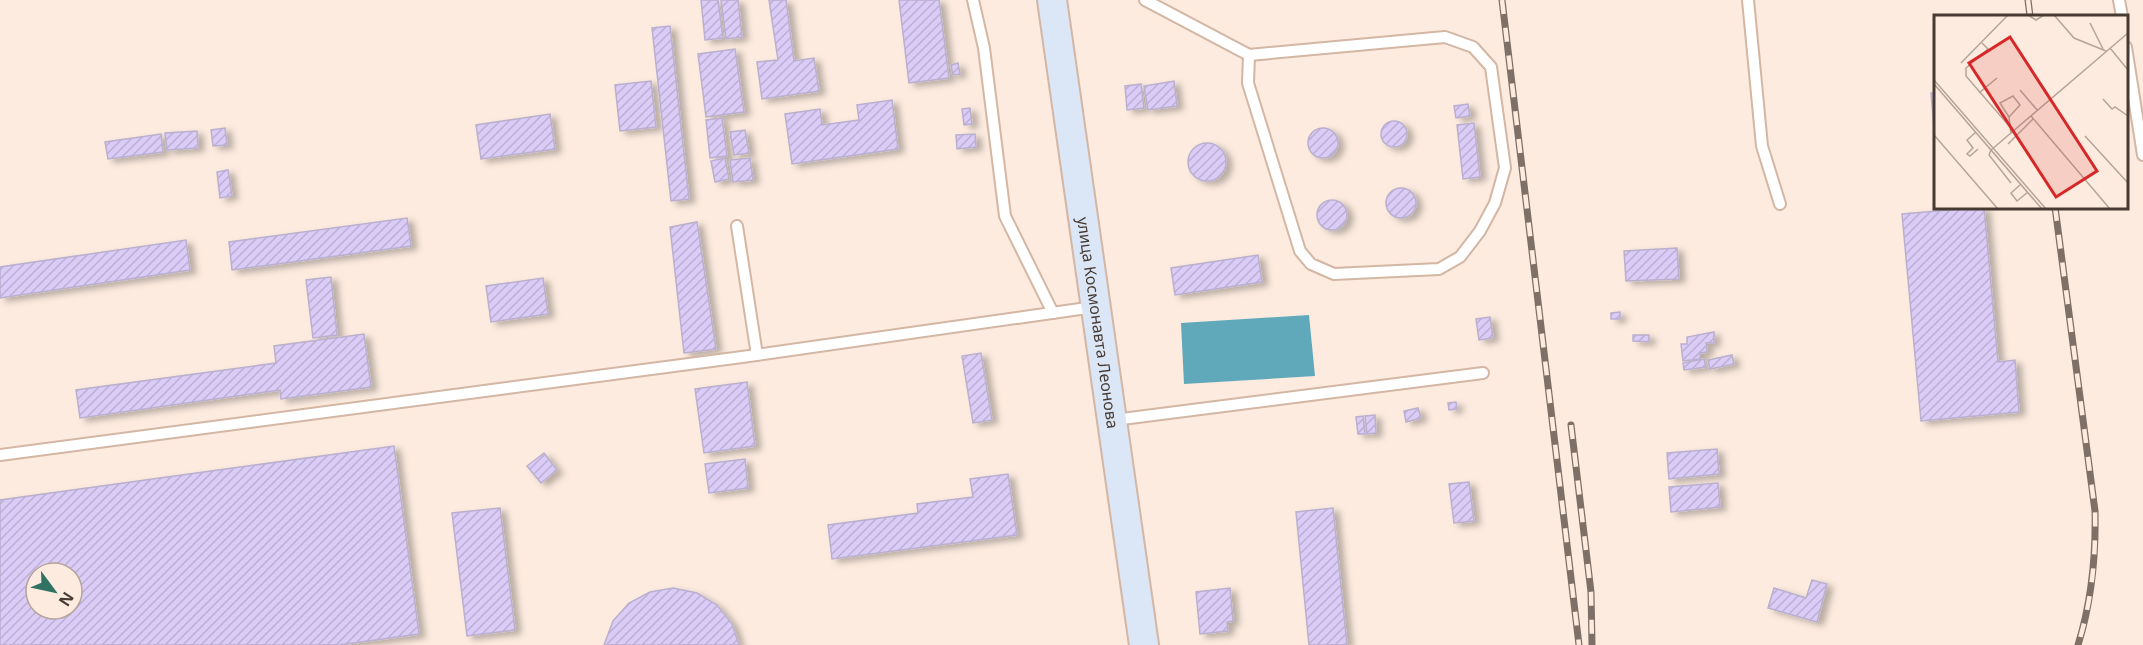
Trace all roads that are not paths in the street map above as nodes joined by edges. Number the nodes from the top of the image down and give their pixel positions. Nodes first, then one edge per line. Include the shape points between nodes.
1 (973, 0) edge
2 (1052, 0) edge
3 (1145, 0) edge
4 (1748, 0) edge
5 (2119, 0) edge
6 (2122, 15) edge
7 (2128, 54) edge
8 (1249, 55) junction
9 (2143, 155) edge
10 (1780, 204) dead end
11 (737, 226) dead end
12 (1095, 307) junction
13 (1053, 313) junction
14 (757, 355) junction
15 (1483, 373) dead end
16 (1111, 421) junction
17 (0, 455) edge
18 (1143, 645) edge

1 - 13 lane via 984,48 1005,216
2 - 12 street, улица Космонавта Леонова
3 - 8 lane
4 - 10 lane via 1762,146
5 - 6 lane
7 - 9 lane
8 - 8 lane via 1248,83 1300,251 1311,264 1334,274 1439,269 1460,257 1490,213 1505,168 1491,67 1473,47 1445,37
11 - 14 lane
12 - 13 lane
12 - 16 street, улица Космонавта Леонова
13 - 14 lane
14 - 17 lane
15 - 16 lane
16 - 18 street, улица Космонавта Леонова

